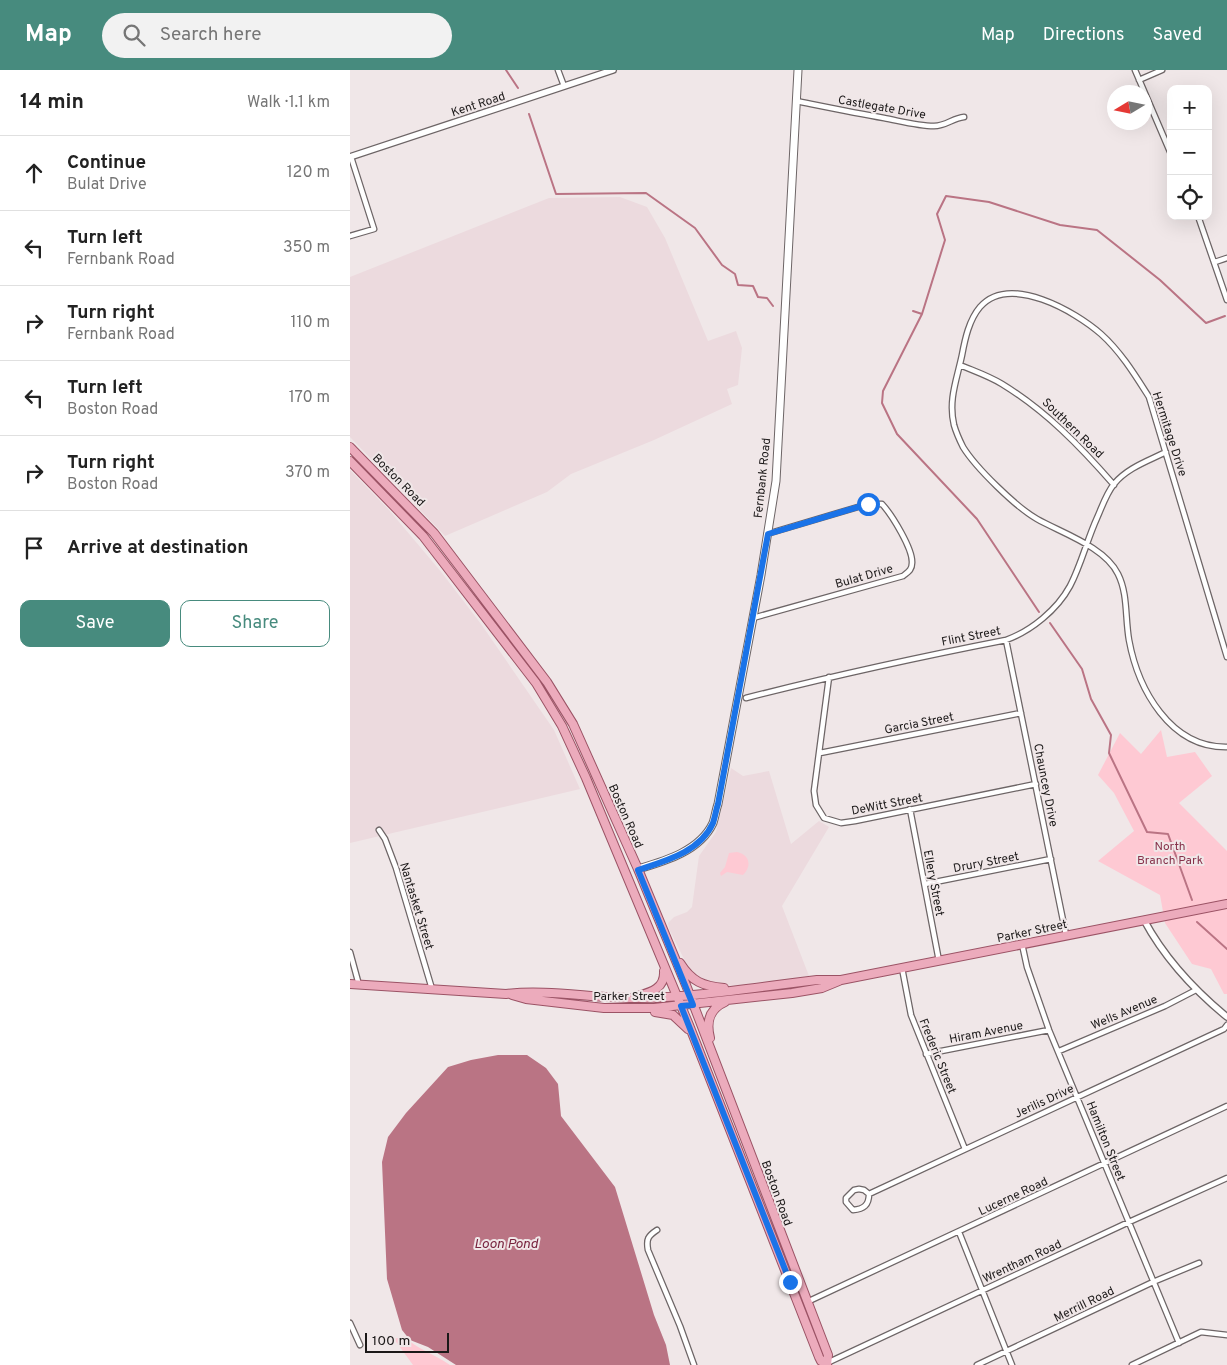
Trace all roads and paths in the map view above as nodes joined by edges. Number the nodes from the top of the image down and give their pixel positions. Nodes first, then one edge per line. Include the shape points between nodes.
1 (558, 70) edge
2 (613, 70) edge
3 (798, 70) edge
4 (1135, 70) edge
5 (1162, 70) edge
6 (1139, 80) junction
7 (564, 86) junction
8 (796, 100) junction
9 (964, 117) dead end
10 (1167, 145) edge
11 (350, 157) edge
12 (1199, 220) edge
13 (350, 236) edge
14 (1227, 258) edge
15 (1215, 262) junction
16 (1227, 300) edge
17 (960, 365) junction
18 (350, 447) edge
19 (1166, 452) junction
20 (350, 461) edge
21 (1114, 484) junction
22 (768, 534) junction
23 (1086, 543) junction
24 (751, 618) junction
25 (1006, 640) junction
26 (1227, 657) edge
27 (829, 677) junction
28 (746, 698) dead end
29 (1022, 713) junction
30 (1227, 747) edge
31 (820, 753) junction
32 (1036, 784) junction
33 (910, 809) junction
34 (379, 830) dead end
35 (1051, 859) junction
36 (638, 870) junction
37 (925, 884) junction
38 (1227, 904) edge
39 (1144, 920) junction
40 (1066, 935) junction
41 (1022, 944) junction
42 (670, 948) junction
43 (350, 952) edge
44 (939, 961) junction
45 (663, 964) junction
46 (902, 968) junction
47 (841, 980) junction
48 (350, 984) edge
49 (359, 985) junction
50 (432, 989) junction
51 (738, 989) junction
52 (1196, 990) junction
53 (506, 994) junction
54 (689, 995) junction
55 (676, 996) junction
56 (628, 998) junction
57 (735, 1000) junction
58 (693, 1005) junction
59 (681, 1006) junction
60 (624, 1009) junction
61 (1227, 1018) edge
62 (1227, 1026) edge
63 (1050, 1030) junction
64 (694, 1039) junction
65 (1059, 1051) junction
66 (926, 1054) junction
67 (715, 1062) junction
68 (1077, 1096) junction
69 (1227, 1106) edge
70 (965, 1149) junction
71 (1104, 1164) junction
72 (1227, 1178) edge
73 (869, 1194) junction
74 (1128, 1222) junction
75 (657, 1230) dead end
76 (959, 1232) junction
77 (1200, 1263) dead end
78 (1153, 1282) junction
79 (984, 1291) junction
80 (806, 1302) junction
81 (350, 1323) edge
82 (1227, 1335) edge
83 (1179, 1343) junction
84 (360, 1345) dead end
85 (1006, 1351) junction
86 (826, 1364) edge
87 (694, 1365) edge
88 (977, 1365) edge
89 (1012, 1365) edge
90 (1132, 1365) edge

1 - 7 street
2 - 7 street, Kent Road
3 - 8 main road, Fernbank Road
4 - 6 street
5 - 6 street
6 - 10 street
7 - 11 street, Kent Road
8 - 9 street, Castlegate Drive via 932,126
8 - 22 main road, Fernbank Road via 776,481
11 - 13 street via 374,229
12 - 15 street
14 - 15 street
15 - 16 street
17 - 19 street, Hermitage Drive via 968,333 982,306 1005,294 1045,300 1090,325 1129,364 1149,397
17 - 21 street, Southern Road via 1000,383 1036,406
17 - 23 street, Hermitage Drive via 951,404 954,425 963,447 996,484 1035,518
18 - 36 main road, Boston Road via 434,533 552,689 578,734
19 - 21 street, Flint Street via 1126,472
19 - 26 street, Hermitage Drive
20 - 45 main road, Boston Road via 423,536 547,700 586,778
21 - 23 street, Flint Street
22 - 24 main road, Fernbank Road
22 - 24 street, Bulat Drive via 868,504 882,504 904,540 912,563 903,576
23 - 25 street, Flint Street via 1062,598 1038,622
23 - 30 street, Hermitage Drive via 1109,561 1122,582 1135,668 1162,715 1190,740 1206,746
24 - 36 main road, Fernbank Road via 712,824 690,848
25 - 27 street, Flint Street
25 - 29 street, Chauncey Drive
27 - 28 street, Flint Street
27 - 31 street, DeWitt Street
29 - 31 street, Garcia Street
29 - 32 street, Chauncey Drive
31 - 33 street, DeWitt Street via 814,799 824,818 841,823
32 - 33 street, DeWitt Street
32 - 35 street, Chauncey Drive
33 - 37 street, Ellery Street
34 - 50 street, Nantasket Street via 396,868
35 - 37 street, Drury Street
35 - 40 street, Chauncey Drive
36 - 42 main road, Boston Road
37 - 44 street, Ellery Street
38 - 39 main road, Parker Street
39 - 40 main road, Parker Street
39 - 52 street via 1173,966
40 - 41 main road, Parker Street
41 - 44 main road, Parker Street
41 - 63 street, Hamilton Street
42 - 51 main road via 698,983
42 - 54 main road, Boston Road
43 - 49 street
44 - 46 main road, Parker Street
45 - 55 main road, Boston Road
45 - 56 main road via 665,974 655,991
46 - 47 main road, Parker Street
46 - 66 street, Frederic Street via 911,1016
47 - 51 main road, Parker Street
47 - 57 main road, Parker Street via 802,992
48 - 49 main road, Parker Street
49 - 50 main road, Parker Street
50 - 53 main road, Parker Street
51 - 54 main road, Parker Street
52 - 61 street
52 - 65 street, Wells Avenue
53 - 56 main road, Parker Street via 527,992
53 - 60 main road, Parker Street
54 - 55 main road, Parker Street
54 - 58 main road, Boston Road
55 - 56 main road, Parker Street
55 - 59 main road, Boston Road
57 - 58 main road, Parker Street
57 - 67 main road via 719,1005 708,1019
58 - 59 main road, Parker Street
58 - 67 main road, Boston Road
59 - 60 main road, Parker Street
59 - 64 main road, Boston Road
60 - 64 main road via 672,1016 686,1026
62 - 68 street, Jerilis Drive
63 - 65 street, Hamilton Street
63 - 66 street, Hiram Avenue
64 - 86 main road, Boston Road via 819,1357
65 - 68 street, Hamilton Street
66 - 70 street, Frederic Street
67 - 80 main road, Boston Road
68 - 70 street, Jerilis Drive
68 - 71 street, Hamilton Street
69 - 71 street, Lucerne Road
70 - 73 street, Jerilis Drive
71 - 74 street, Hamilton Street
71 - 76 street, Lucerne Road
72 - 74 street, Wrentham Road
73 - 73 street, Jerilis Drive via 864,1190 854,1190 848,1194 846,1202 853,1210 859,1210 867,1206
74 - 78 street, Hamilton Street
74 - 79 street, Wrentham Road
75 - 87 street via 649,1235 648,1250
76 - 79 street
76 - 80 street, Lucerne Road
77 - 78 street, Merrill Road
78 - 83 street, Hamilton Street
78 - 85 street, Merrill Road
79 - 85 street
79 - 86 street, Wrentham Road
80 - 86 main road, Boston Road via 828,1355
81 - 84 street
82 - 83 street via 1202,1332
83 - 90 street
85 - 88 street, Merrill Road
85 - 89 street

